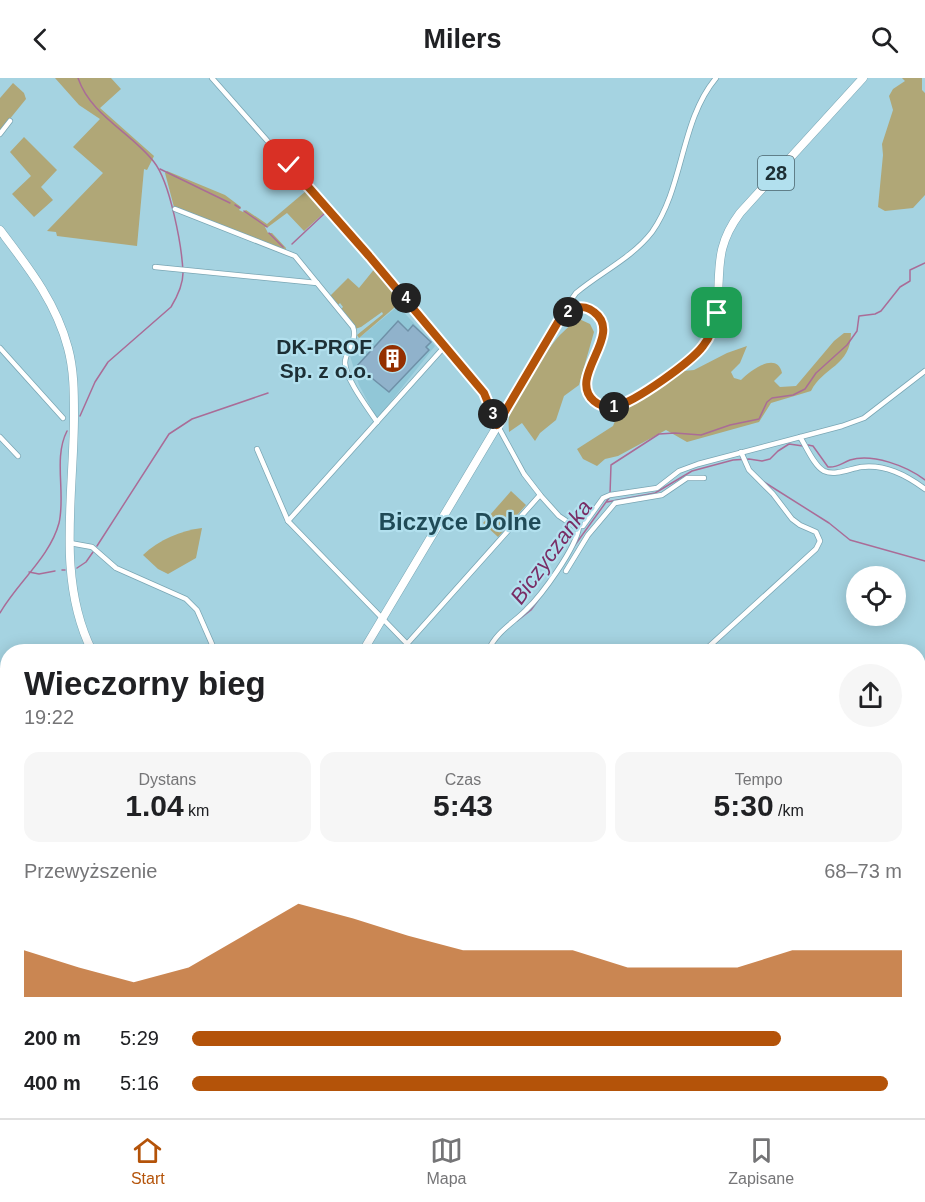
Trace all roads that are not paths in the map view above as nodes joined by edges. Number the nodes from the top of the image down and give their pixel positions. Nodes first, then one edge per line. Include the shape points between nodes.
1 (212, 78) edge
2 (715, 78) edge
3 (862, 78) edge
4 (10, 122) dead end
5 (0, 134) edge
6 (175, 209) dead end
7 (0, 230) edge
8 (154, 267) dead end
9 (317, 283) junction
10 (571, 309) junction
11 (446, 345) junction
12 (0, 348) edge
13 (925, 371) edge
14 (63, 418) dead end
15 (377, 422) junction
16 (497, 425) junction
17 (0, 437) edge
18 (800, 437) junction
19 (257, 449) dead end
20 (742, 454) junction
21 (18, 456) dead end
22 (704, 478) dead end
23 (657, 488) junction
24 (925, 489) edge
25 (540, 495) junction
26 (662, 495) junction
27 (288, 521) junction
28 (583, 531) junction
29 (70, 543) junction
30 (566, 571) dead end
31 (383, 618) junction
32 (88, 644) edge
33 (212, 644) edge
34 (367, 644) edge
35 (407, 644) joint
36 (493, 644) edge
37 (712, 644) edge

1 - 11 street
2 - 10 street via 703,100 659,220 636,249 576,293
3 - 10 main road, 28 via 733,222 720,252 718,306 712,331 697,354 625,403 604,406 588,392 602,325 589,309
4 - 5 street
6 - 9 street via 292,255
7 - 29 main road via 47,295 68,348 74,390
8 - 9 street
9 - 15 street via 353,327 347,370
10 - 16 main road via 558,322
11 - 15 street
11 - 16 street via 486,396
12 - 14 street
13 - 18 street via 864,418
15 - 27 street
16 - 25 street
16 - 31 main road
17 - 21 street
18 - 20 street
18 - 24 street via 826,472 882,467
19 - 27 street
20 - 23 street via 679,471
20 - 37 street via 749,470 792,519 816,532 820,541 816,549
22 - 26 street via 687,478
23 - 26 street
23 - 28 street via 603,498
25 - 28 street via 559,516
25 - 35 street
26 - 28 street via 615,503
27 - 31 street
28 - 30 street
28 - 36 street via 543,590
29 - 32 main road via 74,602
29 - 33 street via 92,547 116,568 186,599 196,610
31 - 34 main road
31 - 35 street

